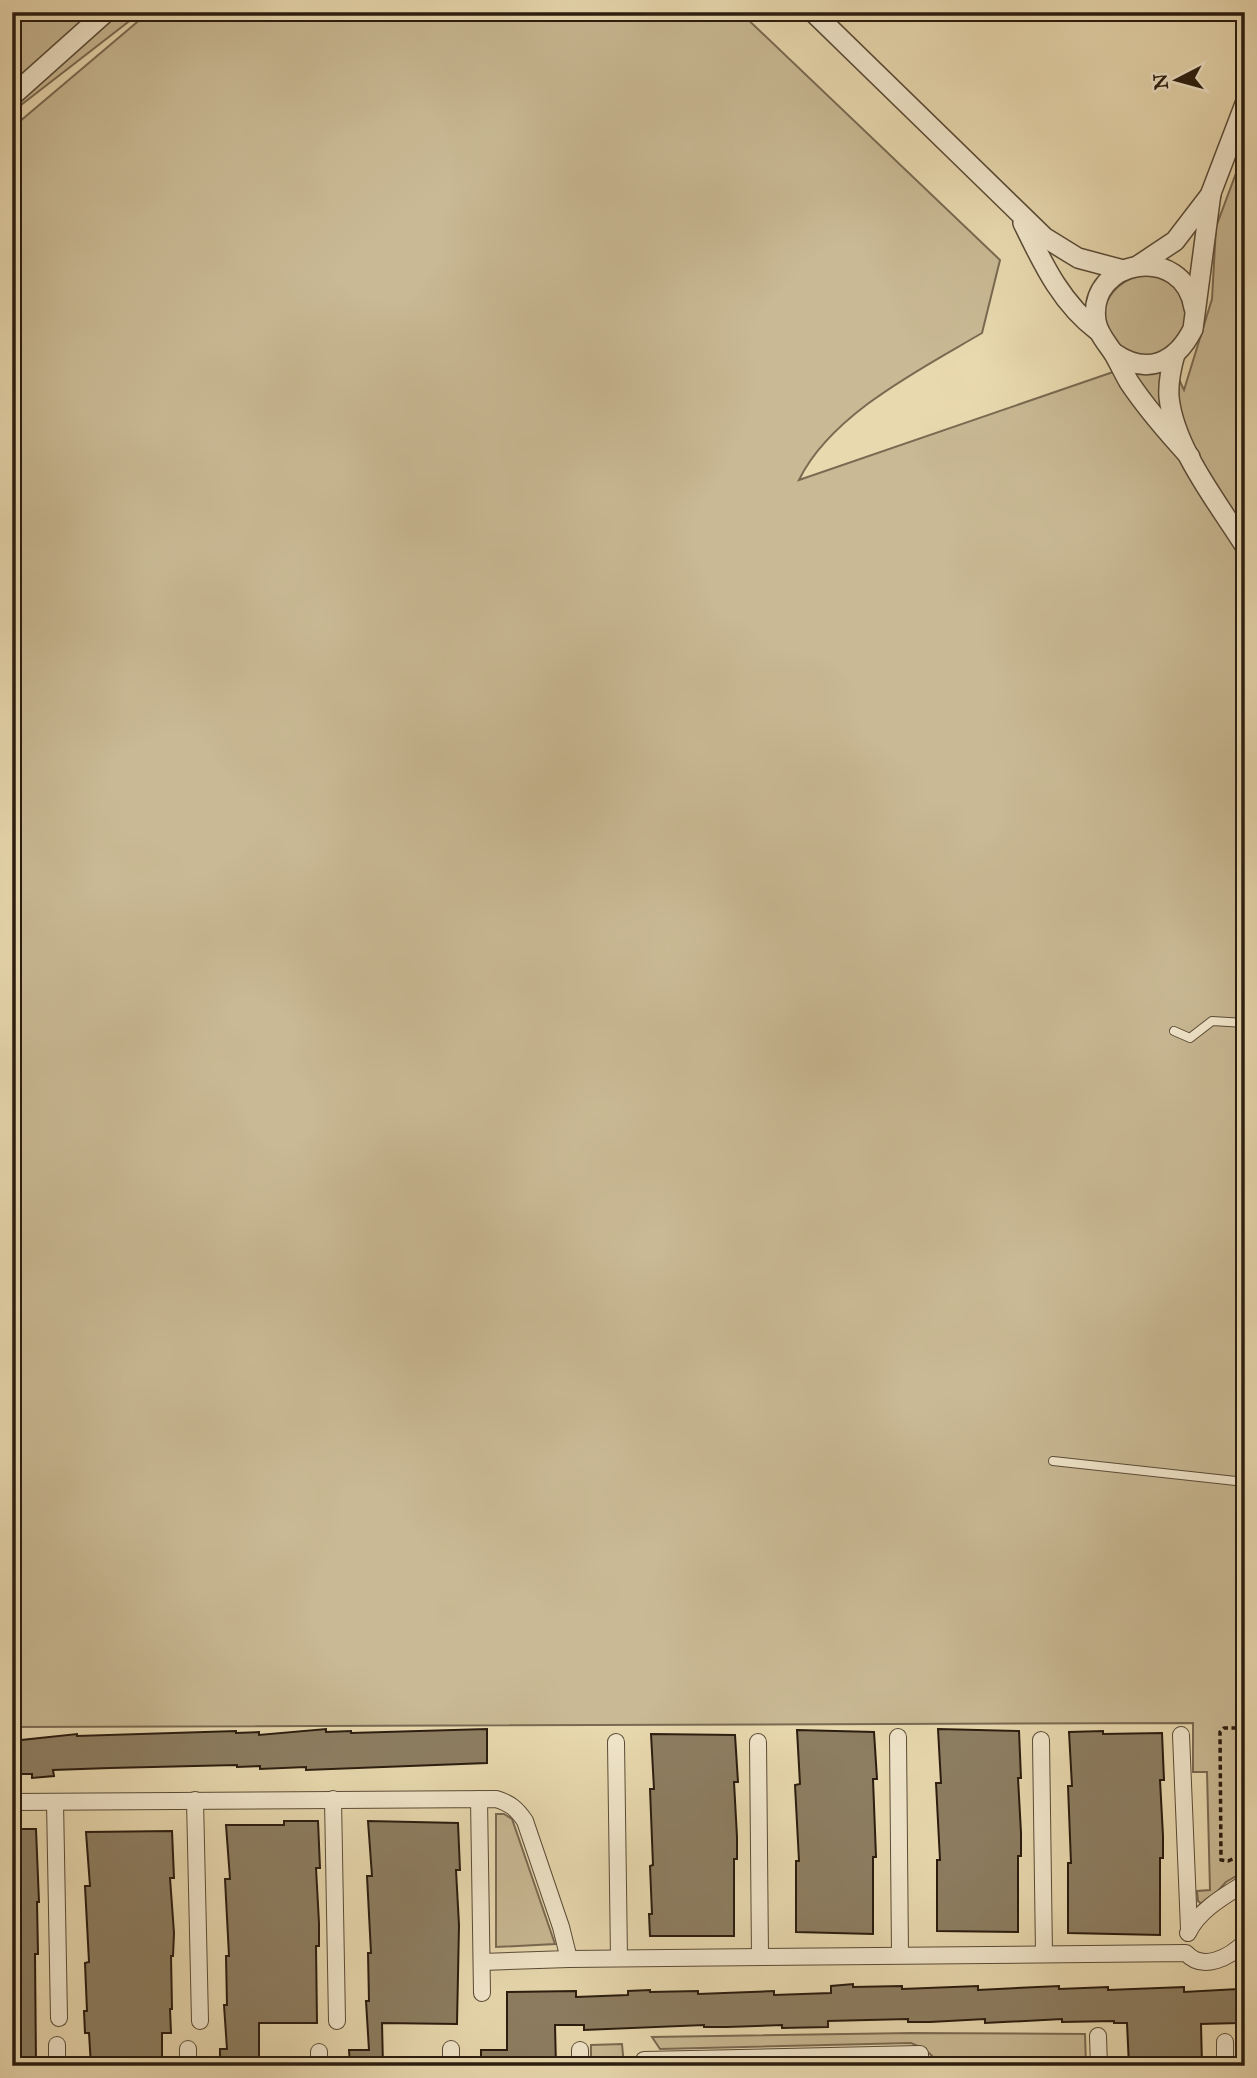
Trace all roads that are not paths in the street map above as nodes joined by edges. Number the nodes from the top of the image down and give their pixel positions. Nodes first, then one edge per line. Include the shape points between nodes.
1 (106, 12) edge
2 (813, 12) edge
3 (12, 96) edge
4 (1245, 104) edge
5 (1211, 193) junction
6 (1019, 216) junction
7 (1131, 267) junction
8 (1195, 312) junction
9 (1098, 331) junction
10 (1114, 353) junction
11 (1175, 354) junction
12 (1190, 457) junction
13 (1245, 546) edge
14 (1245, 1023) edge
15 (1174, 1031) dead end
16 (1053, 1461) dead end
17 (1245, 1482) edge
18 (1181, 1735) dead end
19 (898, 1737) dead end
20 (1041, 1740) dead end
21 (616, 1742) dead end
22 (758, 1742) dead end
23 (333, 1798) junction
24 (479, 1799) junction
25 (195, 1800) junction
26 (12, 1802) edge
27 (55, 1802) junction
28 (1245, 1883) edge
29 (1189, 1929) junction
30 (1245, 1942) edge
31 (1186, 1952) junction
32 (1044, 1954) junction
33 (900, 1955) junction
34 (760, 1956) junction
35 (619, 1958) junction
36 (569, 1959) junction
37 (482, 1962) junction
38 (482, 1993) dead end
39 (59, 2018) dead end
40 (200, 2021) dead end
41 (337, 2021) dead end
42 (1098, 2036) dead end
43 (1225, 2042) dead end
44 (57, 2045) dead end
45 (451, 2049) dead end
46 (644, 2060) dead end
47 (57, 2066) edge
48 (451, 2066) edge
49 (920, 2066) edge
50 (1099, 2066) edge
51 (1225, 2066) edge

1 - 3 street
2 - 6 street
4 - 5 street
5 - 7 street via 1175,241
5 - 8 street
6 - 7 street via 1078,258
6 - 9 street via 1061,293
7 - 8 street via 1151,265 1172,273 1188,290
7 - 9 street via 1105,285 1099,296
8 - 11 street via 1193,329
9 - 10 street
10 - 11 street via 1139,364 1158,363
10 - 12 street via 1151,412
11 - 12 street via 1169,398
12 - 13 street
14 - 15 lane via 1212,1021 1191,1038
16 - 17 lane
18 - 29 street
19 - 33 street
20 - 32 street
21 - 35 street
22 - 34 street
23 - 24 street
23 - 25 street
23 - 41 street
24 - 36 street via 507,1802 524,1821
24 - 37 street
25 - 27 street
25 - 40 street
26 - 27 street
27 - 39 street
28 - 29 street via 1215,1903
29 - 31 street
30 - 31 street via 1224,1958 1211,1961 1197,1961
31 - 32 street
32 - 33 street
33 - 34 street
34 - 35 street
35 - 36 street
36 - 37 street
37 - 38 street
42 - 50 street
43 - 51 street
44 - 47 street
45 - 48 street
46 - 49 street via 920,2054

